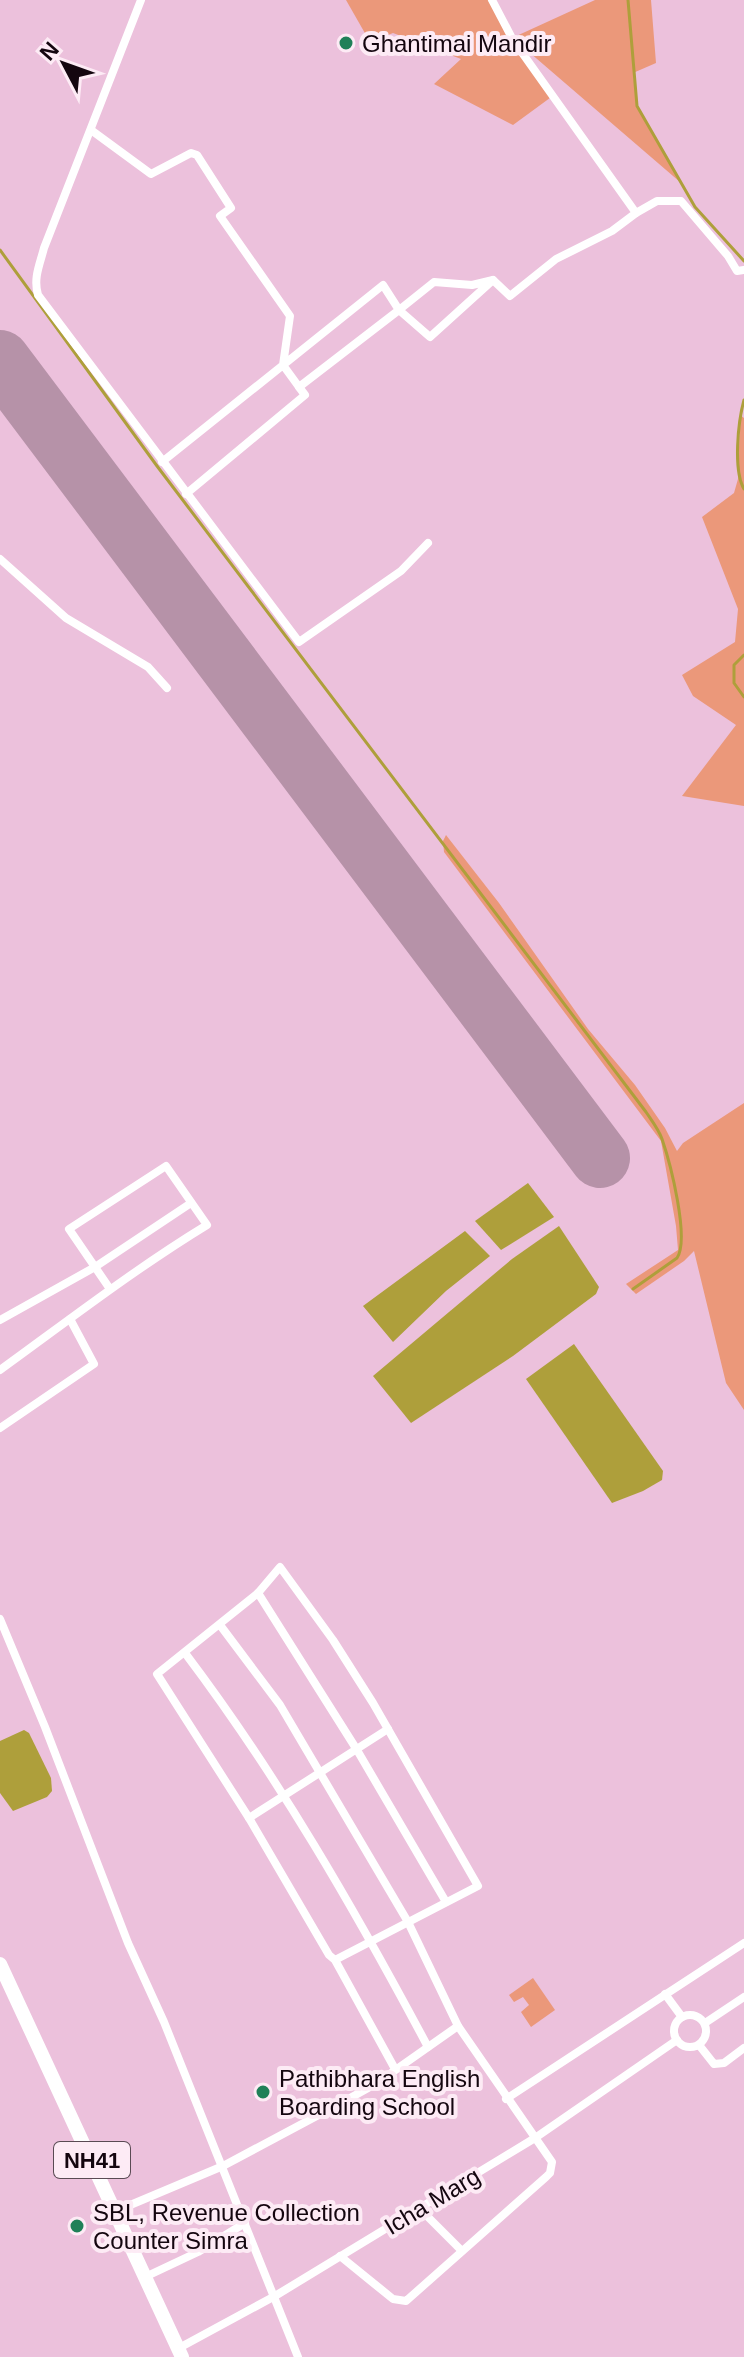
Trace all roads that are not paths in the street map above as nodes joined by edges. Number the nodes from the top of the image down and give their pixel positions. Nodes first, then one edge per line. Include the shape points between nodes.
1 (141, 0) edge
2 (492, 0) edge
3 (91, 130) junction
4 (636, 213) junction
5 (740, 271) edge
6 (493, 280) junction
7 (399, 310) junction
8 (283, 365) junction
9 (299, 387) junction
10 (162, 462) junction
11 (186, 494) junction
12 (428, 543) dead end
13 (0, 559) edge
14 (167, 688) dead end
15 (191, 1203) junction
16 (95, 1267) junction
17 (110, 1289) junction
18 (70, 1319) junction
19 (0, 1320) edge
20 (0, 1370) edge
21 (0, 1428) edge
22 (258, 1593) junction
23 (0, 1619) edge
24 (220, 1625) junction
25 (185, 1653) junction
26 (388, 1729) junction
27 (357, 1750) junction
28 (320, 1773) junction
29 (284, 1796) junction
30 (249, 1818) junction
31 (446, 1902) junction
32 (408, 1922) junction
33 (371, 1940) junction
34 (744, 1943) edge
35 (335, 1960) junction
36 (0, 1964) edge
37 (665, 1994) junction
38 (744, 1997) edge
39 (682, 2017) junction
40 (705, 2023) junction
41 (458, 2026) junction
42 (677, 2040) junction
43 (699, 2045) junction
44 (428, 2047) junction
45 (744, 2048) edge
46 (395, 2069) junction
47 (506, 2099) junction
48 (535, 2138) junction
49 (223, 2166) junction
50 (419, 2208) junction
51 (116, 2211) junction
52 (245, 2223) junction
53 (462, 2251) junction
54 (340, 2256) junction
55 (145, 2277) junction
56 (275, 2296) junction
57 (180, 2353) edge
58 (298, 2357) edge

1 - 3 street
2 - 4 street via 513,40
3 - 8 street via 151,174 191,153 197,155 231,208 220,216 290,316
3 - 10 street via 44,248 35,285
4 - 5 street via 657,201 681,201
4 - 6 street via 556,259 510,296
6 - 7 street via 472,285 434,282
6 - 7 street via 430,337
7 - 8 street via 383,285
7 - 9 street
8 - 9 street
8 - 10 street
9 - 11 street via 305,395
10 - 11 street
11 - 12 street via 299,642 401,571
13 - 14 street via 66,618 148,667
15 - 16 street
15 - 16 street via 166,1166 69,1229
15 - 17 street via 207,1225
16 - 17 street
16 - 19 street
17 - 18 street
18 - 20 street
18 - 21 street via 94,1364
22 - 24 street
22 - 26 street via 280,1567 285,1571
22 - 27 street
23 - 49 street via 122,1930
24 - 25 street
24 - 28 street via 280,1705
25 - 29 street
25 - 30 street via 157,1674
26 - 27 street
26 - 31 street via 478,1886
27 - 28 street
27 - 31 street
28 - 29 street
28 - 32 street
29 - 30 street
29 - 33 street
30 - 35 street
31 - 32 street
32 - 33 street
32 - 41 street
33 - 35 street
33 - 44 street
34 - 37 street
35 - 46 street
36 - 51 highway, NH41
37 - 39 street
37 - 47 street
38 - 40 street
39 - 40 street via 697,2016
39 - 42 street via 675,2025
40 - 43 street via 706,2035
41 - 44 street
41 - 47 street
42 - 43 street via 687,2047
42 - 48 street, Icha Marg
43 - 45 street via 714,2064
44 - 46 street
46 - 49 street
47 - 48 street
48 - 50 street, Icha Marg
48 - 53 street via 552,2162 550,2173
49 - 51 street
49 - 52 street
50 - 53 street
50 - 54 street, Icha Marg
51 - 55 highway, NH41
52 - 55 street
52 - 56 street
53 - 54 street via 412,2297 399,2302
54 - 56 street, Icha Marg
55 - 57 highway, NH41
56 - 57 street, Icha Marg
56 - 58 street

